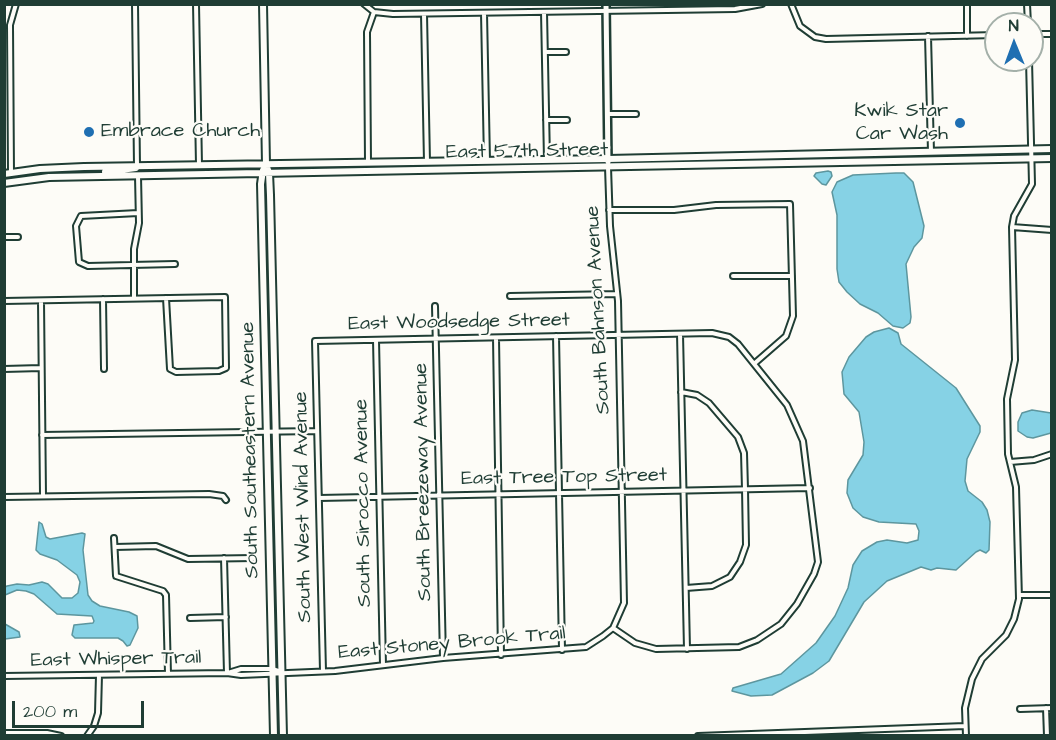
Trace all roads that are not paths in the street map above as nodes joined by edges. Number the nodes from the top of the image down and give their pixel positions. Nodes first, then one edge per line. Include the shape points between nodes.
1 (16, 4) edge
2 (135, 4) edge
3 (196, 4) edge
4 (263, 4) edge
5 (364, 4) edge
6 (762, 4) edge
7 (791, 4) edge
8 (967, 4) edge
9 (606, 8) edge
10 (374, 12) junction
11 (544, 12) junction
12 (484, 13) junction
13 (424, 14) junction
14 (984, 35) edge
15 (928, 36) junction
16 (967, 36) junction
17 (7, 42) edge
18 (545, 52) junction
19 (566, 52) dead end
20 (1029, 72) edge
21 (607, 114) junction
22 (636, 114) dead end
23 (546, 120) junction
24 (567, 120) dead end
25 (4, 124) edge
26 (11, 124) junction
27 (1052, 149) edge
28 (1031, 150) junction
29 (931, 152) junction
30 (1031, 158) junction
31 (1052, 158) edge
32 (608, 159) junction
33 (547, 160) junction
34 (487, 161) junction
35 (427, 162) junction
36 (368, 163) junction
37 (266, 164) junction
38 (199, 165) junction
39 (137, 166) junction
40 (608, 167) junction
41 (261, 173) junction
42 (269, 173) junction
43 (8, 174) edge
44 (138, 175) junction
45 (80, 176) junction
46 (4, 183) edge
47 (609, 210) junction
48 (138, 213) junction
49 (1012, 227) junction
50 (1052, 230) edge
51 (4, 237) edge
52 (18, 237) dead end
53 (175, 264) dead end
54 (133, 266) junction
55 (733, 276) dead end
56 (792, 276) junction
57 (617, 294) junction
58 (510, 296) dead end
59 (134, 298) junction
60 (166, 298) junction
61 (103, 299) junction
62 (4, 301) edge
63 (41, 301) junction
64 (435, 306) dead end
65 (680, 334) junction
66 (618, 335) junction
67 (556, 336) junction
68 (496, 338) junction
69 (436, 339) junction
70 (376, 340) junction
71 (315, 341) joint
72 (755, 363) junction
73 (41, 368) junction
74 (4, 369) edge
75 (104, 369) dead end
76 (681, 392) junction
77 (317, 431) junction
78 (267, 432) junction
79 (276, 432) junction
80 (42, 435) junction
81 (1052, 454) edge
82 (1010, 462) junction
83 (810, 488) junction
84 (745, 489) junction
85 (684, 490) junction
86 (622, 491) junction
87 (560, 493) junction
88 (499, 494) junction
89 (439, 495) junction
90 (43, 496) junction
91 (379, 496) junction
92 (4, 497) edge
93 (319, 498) junction
94 (226, 500) dead end
95 (114, 538) dead end
96 (114, 547) junction
97 (224, 558) junction
98 (254, 558) dead end
99 (686, 588) junction
100 (1052, 594) edge
101 (1019, 595) junction
102 (620, 614) joint
103 (226, 617) junction
104 (190, 618) dead end
105 (612, 628) junction
106 (687, 649) junction
107 (562, 650) junction
108 (501, 655) junction
109 (442, 658) junction
110 (383, 665) junction
111 (272, 671) junction
112 (323, 671) junction
113 (282, 672) junction
114 (227, 673) junction
115 (168, 674) junction
116 (99, 675) junction
117 (4, 676) edge
118 (1046, 708) junction
119 (1052, 708) edge
120 (1020, 709) dead end
121 (965, 726) junction
122 (4, 733) edge
123 (61, 735) edge
124 (87, 735) edge
125 (274, 735) edge
126 (283, 735) edge
127 (698, 735) edge
128 (716, 735) edge
129 (966, 735) edge
130 (1047, 735) edge

1 - 17 street
2 - 39 street
3 - 38 street
4 - 37 main road, South Southeastern Avenue
5 - 10 street
6 - 9 street via 735,9
7 - 15 street via 800,26 815,37
8 - 16 street
9 - 11 street
9 - 21 street, South Bahnson Avenue
10 - 13 street
10 - 36 street via 367,32
11 - 12 street
11 - 18 street
12 - 13 street
12 - 34 street
13 - 35 street
14 - 16 street
15 - 16 street
15 - 29 street
17 - 26 street
18 - 19 street
18 - 23 street
20 - 28 street
21 - 22 street
21 - 32 street, South Bahnson Avenue
23 - 24 street
23 - 33 street
25 - 26 street
26 - 43 street
27 - 28 main road, East 57th Street
28 - 29 main road, East 57th Street
28 - 30 street
29 - 32 main road, East 57th Street
30 - 31 main road, East 57th Street
30 - 40 main road, East 57th Street
30 - 49 street via 1032,184
32 - 33 main road, East 57th Street
32 - 40 street, South Bahnson Avenue
33 - 34 main road, East 57th Street
34 - 35 main road, East 57th Street
35 - 36 main road, East 57th Street
36 - 37 main road, East 57th Street
37 - 38 main road, East 57th Street
37 - 41 main road
37 - 42 main road, South Southeastern Avenue
38 - 39 main road, East 57th Street
39 - 43 main road, East 57th Street
39 - 45 main road
40 - 42 main road, East 57th Street
40 - 47 street, South Bahnson Avenue
41 - 42 main road, East 57th Street
41 - 44 main road, East 57th Street
41 - 78 main road, South Southeastern Avenue
42 - 79 main road, South Southeastern Avenue
44 - 45 main road, East 57th Street
44 - 48 street
45 - 46 main road, East 57th Street
47 - 56 street via 790,204
47 - 57 street, South Bahnson Avenue
48 - 54 street
48 - 54 street via 83,214 77,223 80,264
49 - 50 street
49 - 82 street via 1015,360 1007,399
51 - 52 street
53 - 54 street
54 - 59 street
55 - 56 street
56 - 72 street via 793,316 786,336
57 - 58 street
57 - 66 street, South Bahnson Avenue
59 - 60 street
59 - 61 street
60 - 60 street via 225,297 226,368 172,371 168,366
61 - 63 street
61 - 75 street
62 - 63 street
63 - 73 street
64 - 69 street, South Breezeway Avenue
65 - 66 street, East Woodsedge Street
65 - 72 street, East Woodsedge Street via 725,336
65 - 76 street
66 - 67 street, East Woodsedge Street
66 - 86 street, South Bahnson Avenue
67 - 68 street, East Woodsedge Street
67 - 87 street
68 - 69 street, East Woodsedge Street
68 - 88 street
69 - 70 street, East Woodsedge Street
69 - 89 street, South Breezeway Avenue
70 - 71 street, East Woodsedge Street
70 - 91 street, South Sirocco Avenue
71 - 77 street, South West Wind Avenue
72 - 83 street via 795,419 806,450
73 - 74 street
73 - 80 street
76 - 84 street via 692,393 709,403 738,437 744,453
76 - 85 street
77 - 79 street
77 - 93 street, South West Wind Avenue
78 - 79 street
78 - 80 street
78 - 111 main road, South Southeastern Avenue
79 - 113 main road, South Southeastern Avenue
80 - 90 street
81 - 82 street
82 - 101 street via 1016,488
83 - 84 street, East Tree Top Street
83 - 106 street via 818,562 787,618 774,631 739,647
84 - 85 street, East Tree Top Street
84 - 99 street via 746,545 740,562 730,577 712,586
85 - 86 street, East Tree Top Street
85 - 99 street
86 - 87 street, East Tree Top Street
86 - 102 street, South Bahnson Avenue via 624,603
87 - 88 street, East Tree Top Street
87 - 107 street
88 - 89 street, East Tree Top Street
88 - 108 street
89 - 91 street, East Tree Top Street
89 - 109 street, South Breezeway Avenue
90 - 92 street
90 - 94 street via 209,494
91 - 93 street, East Tree Top Street
91 - 110 street, South Sirocco Avenue
93 - 112 street, South West Wind Avenue
95 - 96 street
96 - 97 street via 156,546 188,559
96 - 115 street via 116,576 163,591 166,596
97 - 98 street
97 - 103 street
99 - 106 street
100 - 101 street
101 - 121 street via 1006,635 982,659 975,673 966,700
102 - 105 street, East Stoney Brook Trail
103 - 104 street
103 - 114 street
105 - 106 street via 635,643 656,649
105 - 107 street, East Stoney Brook Trail via 586,647
107 - 108 street, East Stoney Brook Trail
108 - 109 street, East Stoney Brook Trail
109 - 110 street, East Stoney Brook Trail
110 - 112 street, East Stoney Brook Trail
111 - 113 street, East Whisper Trail
111 - 114 street, East Whisper Trail via 241,669
111 - 125 main road, South Southeastern Avenue
112 - 113 street, East Stoney Brook Trail
113 - 126 main road, South Southeastern Avenue
114 - 115 street, East Whisper Trail
115 - 116 street, East Whisper Trail
116 - 117 street, East Whisper Trail
116 - 124 street via 99,713
118 - 119 street
118 - 120 street
118 - 130 street
121 - 128 street
121 - 129 street
122 - 123 street
127 - 128 street

